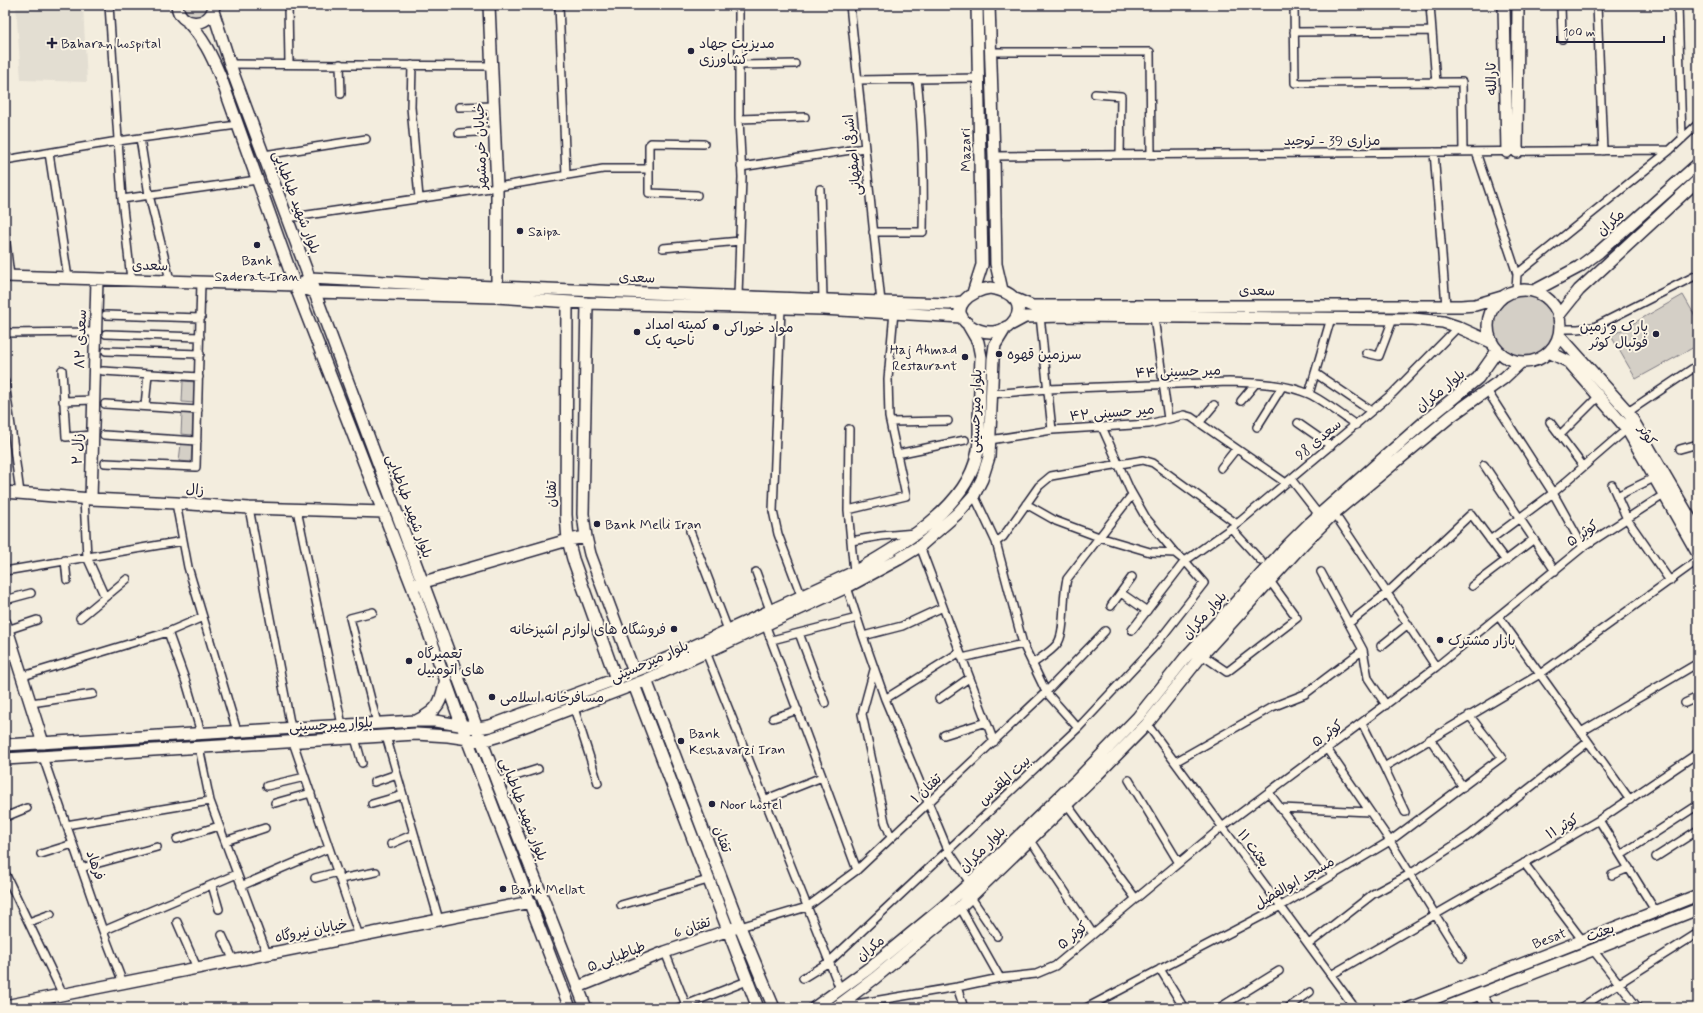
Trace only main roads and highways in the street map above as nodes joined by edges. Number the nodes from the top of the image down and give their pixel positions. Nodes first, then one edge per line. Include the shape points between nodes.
1 (489, 5) edge
2 (977, 5) edge
3 (1504, 5) edge
4 (1518, 5) edge
5 (176, 6) edge
6 (215, 7) edge
7 (991, 8) edge
8 (186, 20) junction
9 (1698, 164) edge
10 (1698, 180) edge
11 (8, 276) edge
12 (310, 278) junction
13 (97, 279) junction
14 (295, 285) junction
15 (497, 287) junction
16 (1002, 290) junction
17 (1534, 291) junction
18 (315, 292) junction
19 (973, 293) junction
20 (1502, 297) junction
21 (1012, 298) junction
22 (567, 302) junction
23 (962, 302) junction
24 (588, 303) junction
25 (1559, 315) junction
26 (964, 320) junction
27 (1009, 325) junction
28 (1560, 332) junction
29 (1494, 347) junction
30 (1549, 352) junction
31 (1521, 362) junction
32 (94, 400) joint
33 (5, 492) edge
34 (87, 499) junction
35 (384, 512) junction
36 (1698, 532) edge
37 (586, 536) junction
38 (568, 540) junction
39 (1698, 554) edge
40 (417, 584) junction
41 (6, 626) edge
42 (634, 672) junction
43 (446, 679) junction
44 (616, 679) junction
45 (646, 680) junction
46 (634, 685) junction
47 (551, 703) junction
48 (556, 715) junction
49 (416, 721) junction
50 (435, 721) junction
51 (462, 725) junction
52 (478, 728) junction
53 (437, 735) junction
54 (116, 739) junction
55 (468, 740) junction
56 (482, 741) junction
57 (43, 743) junction
58 (5, 745) edge
59 (116, 752) junction
60 (5, 759) edge
61 (1037, 824) junction
62 (1698, 895) edge
63 (530, 902) junction
64 (960, 907) joint
65 (942, 908) joint
66 (1698, 908) edge
67 (740, 926) junction
68 (1613, 929) junction
69 (728, 930) junction
70 (1617, 941) junction
71 (666, 952) joint
72 (578, 987) junction
73 (1480, 994) junction
74 (5, 1006) edge
75 (570, 1008) edge
76 (586, 1008) edge
77 (758, 1008) edge
78 (774, 1008) edge
79 (814, 1008) edge
80 (836, 1008) edge
81 (1410, 1008) edge
82 (1444, 1008) edge
83 (1488, 1008) edge

1 - 15 main road, خیابان خرمشهر via 497,187
2 - 19 main road, Mazari via 982,265
3 - 4 main road, ثارالله via 1512,152
5 - 8 main road, بلوار شهید طباطبایی
6 - 8 main road via 205,21 192,23
6 - 12 main road, بلوار شهید طباطبایی via 229,64
7 - 16 main road, Mazari via 996,264
8 - 14 main road, بلوار شهید طباطبایی via 210,51
9 - 17 main road, مکران via 1584,263
10 - 25 main road, مکران via 1579,290
11 - 13 main road, سعدی
12 - 14 main road
12 - 15 main road, سعدی
12 - 18 main road, بلوار شهید طباطبایی
13 - 14 main road, سعدی
13 - 32 main road, سعدی ۸۲ via 101,333
14 - 18 main road, سعدی
14 - 35 main road, بلوار شهید طباطبایی
15 - 23 main road, سعدی via 881,302
16 - 19 main road via 990,288
16 - 21 main road
17 - 20 main road via 1516,290
17 - 25 main road via 1550,300
18 - 22 main road, سعدی via 496,297
18 - 40 main road, بلوار شهید طباطبایی
19 - 23 main road
20 - 21 main road, سعدی via 1475,305 1446,306 1032,306
20 - 29 main road via 1490,312 1487,322
21 - 27 main road via 1017,303 1019,311 1017,318
22 - 24 main road, سعدی
22 - 38 main road, تفتان
23 - 26 main road via 960,310
24 - 26 main road, سعدی via 894,312
24 - 37 main road via 583,514
25 - 28 main road
26 - 27 main road via 978,330 989,332 1001,330
26 - 42 main road, بلوار میرحسینی via 978,342 981,357 977,455 964,488 949,505 917,533 854,572
27 - 29 main road, سعدی via 1025,317 1040,316 1413,319 1444,322
27 - 45 main road, بلوار میرحسینی via 995,345 989,457 974,495 958,513 920,546 899,560 847,587
28 - 30 main road
28 - 36 main road, کوثر via 1628,412
29 - 31 main road via 1512,361
29 - 61 main road, بلوار مکران via 1478,378 1423,423 1287,546 1185,658 1138,716
30 - 31 main road via 1531,362
30 - 39 main road, کوثر via 1570,362 1627,429
31 - 61 main road, بلوار مکران via 1334,513 1202,655 1147,724 1066,803
32 - 34 main road, زال ۲ via 98,435
33 - 34 main road, زال
34 - 35 main road, زال
35 - 40 main road, بلوار شهید طباطبایی
37 - 38 main road
37 - 42 main road via 590,554
38 - 40 main road
38 - 44 main road, تفتان
40 - 43 main road, بلوار شهید طباطبایی
40 - 52 main road, بلوار شهید طباطبایی
41 - 57 main road
42 - 44 main road, بلوار میرحسینی
43 - 49 main road via 442,697 435,710
43 - 51 main road, بلوار شهید طباطبایی
44 - 47 main road, بلوار میرحسینی
45 - 46 main road, بلوار میرحسینی
45 - 67 main road, تفتان
46 - 48 main road, بلوار میرحسینی
46 - 69 main road, تفتان
47 - 48 main road
47 - 52 main road, بلوار میرحسینی
48 - 56 main road, بلوار میرحسینی
49 - 50 main road, بلوار میرحسینی
49 - 54 main road, بلوار میرحسینی
50 - 51 main road, بلوار میرحسینی
50 - 53 main road via 441,725
51 - 52 main road, بلوار میرحسینی
51 - 55 main road, بلوار شهید طباطبایی
52 - 56 main road, بلوار شهید طباطبایی
53 - 55 main road, بلوار میرحسینی
53 - 59 main road, بلوار میرحسینی
54 - 57 main road, بلوار میرحسینی
54 - 59 main road
55 - 56 main road, بلوار میرحسینی
55 - 63 main road, بلوار شهید طباطبایی
56 - 72 main road, بلوار شهید طباطبایی
57 - 58 main road, بلوار میرحسینی
59 - 60 main road, بلوار میرحسینی
61 - 64 main road, بلوار مکران via 1030,838
61 - 65 main road, بلوار مکران
62 - 68 main road, Besat
63 - 74 main road, خیابان نیروگاه
63 - 75 main road, بلوار شهید طباطبایی
64 - 80 main road, مکران
65 - 79 main road, مکران via 868,969
66 - 70 main road, بعثت
67 - 69 main road, تفتان 6
67 - 78 main road, تفتان
68 - 70 main road
68 - 81 main road, Besat
69 - 71 main road, تفتان 6
69 - 77 main road, تفتان
70 - 73 main road, بعثت
71 - 72 main road, طباطبایی ۵
72 - 76 main road, بلوار شهید طباطبایی
73 - 82 main road, بعثت
73 - 83 main road

